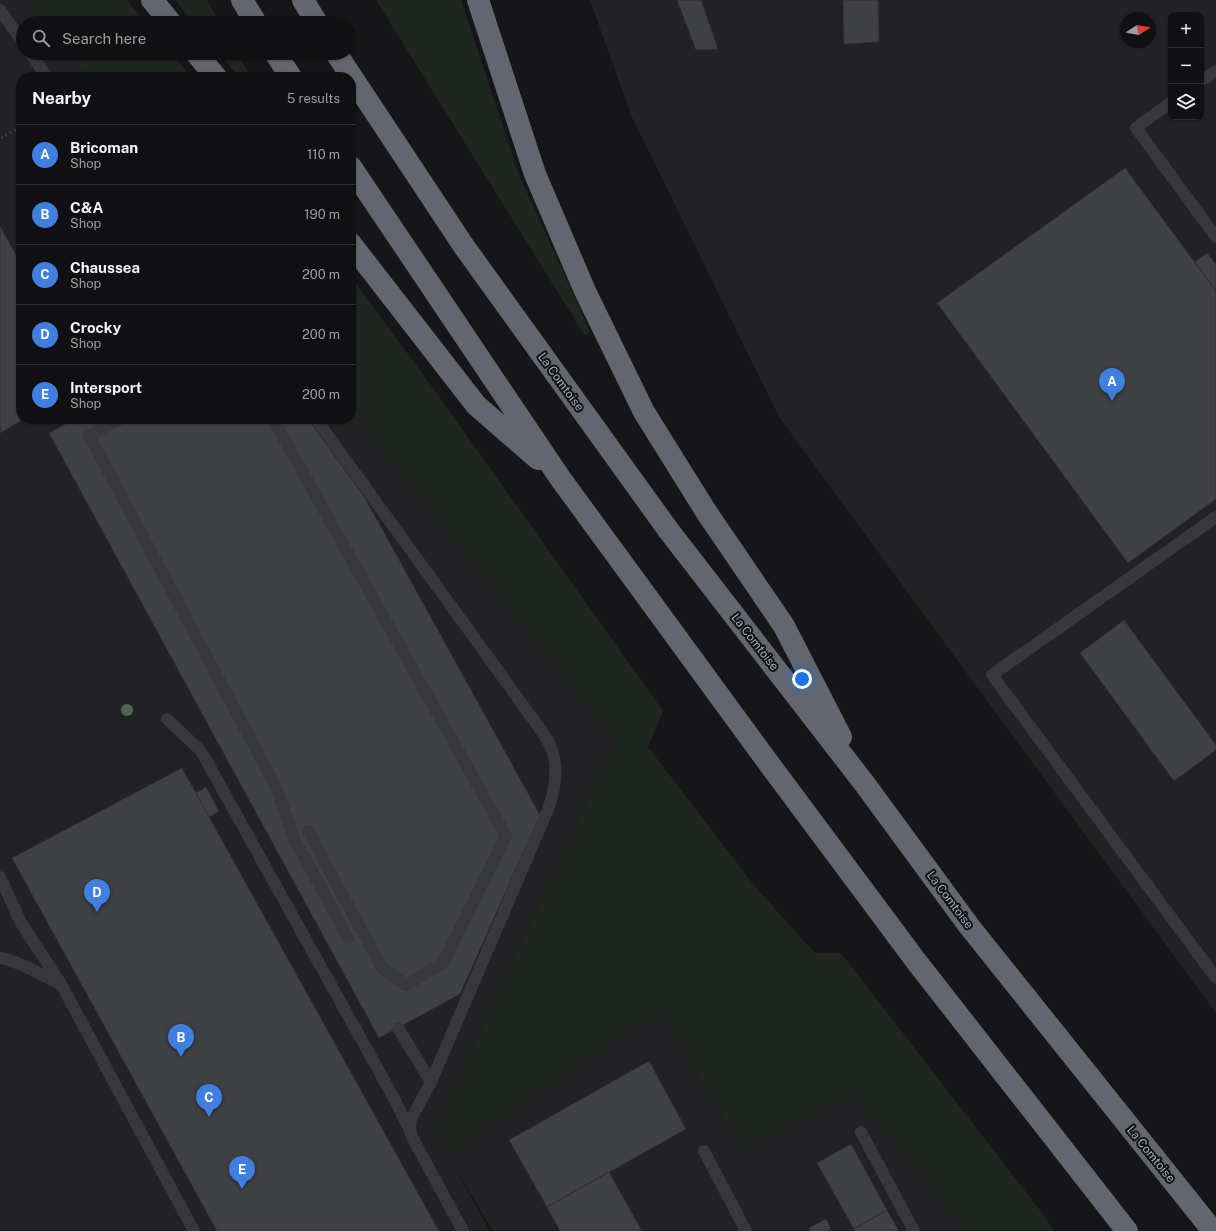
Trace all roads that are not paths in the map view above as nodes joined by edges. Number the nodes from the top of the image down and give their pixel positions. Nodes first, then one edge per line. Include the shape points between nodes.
1 (152, 0) edge
2 (242, 0) edge
3 (302, 0) edge
4 (478, 0) edge
5 (0, 10) edge
6 (165, 16) edge
7 (252, 16) edge
8 (312, 16) edge
9 (16, 32) edge
10 (35, 60) edge
11 (202, 60) edge
12 (280, 60) edge
13 (341, 60) edge
14 (1216, 71) edge
15 (43, 72) edge
16 (212, 72) edge
17 (288, 72) edge
18 (349, 72) edge
19 (1204, 79) edge
20 (356, 83) edge
21 (1168, 104) edge
22 (356, 174) edge
23 (1216, 237) edge
24 (356, 250) edge
25 (112, 424) edge
26 (276, 424) edge
27 (320, 424) edge
28 (560, 478) junction
29 (1216, 517) edge
30 (167, 718) dead end
31 (864, 783) junction
32 (308, 831) dead end
33 (0, 877) edge
34 (348, 938) dead end
35 (0, 958) edge
36 (1216, 978) edge
37 (61, 984) junction
38 (398, 1028) dead end
39 (431, 1082) junction
40 (861, 1132) dead end
41 (411, 1135) junction
42 (704, 1151) dead end
43 (194, 1231) edge
44 (463, 1231) edge
45 (746, 1231) edge
46 (914, 1231) edge
47 (1127, 1231) edge
48 (1213, 1231) edge

1 - 6 highway
2 - 7 highway
3 - 8 highway
4 - 31 highway via 535,174 585,291 644,412 707,513 784,626
5 - 9 lane
10 - 15 lane
11 - 16 highway
12 - 17 highway
13 - 18 highway, La Comtoise
14 - 19 lane
20 - 31 highway, La Comtoise via 463,245 669,532
21 - 23 lane via 1136,128
22 - 28 highway
24 - 28 highway via 476,405
25 - 34 lane via 89,436 275,785 294,838
26 - 32 lane via 506,836 443,963 406,985 382,968
27 - 39 lane via 543,733 552,751 556,769 549,807
28 - 47 highway via 916,961
29 - 36 lane via 992,675
30 - 41 lane via 201,751 395,1100
31 - 48 highway, La Comtoise via 970,926
33 - 37 lane via 21,923
35 - 37 lane via 6,958
37 - 43 lane
38 - 39 lane
39 - 41 lane via 411,1119
40 - 46 lane
41 - 44 lane
42 - 45 lane

